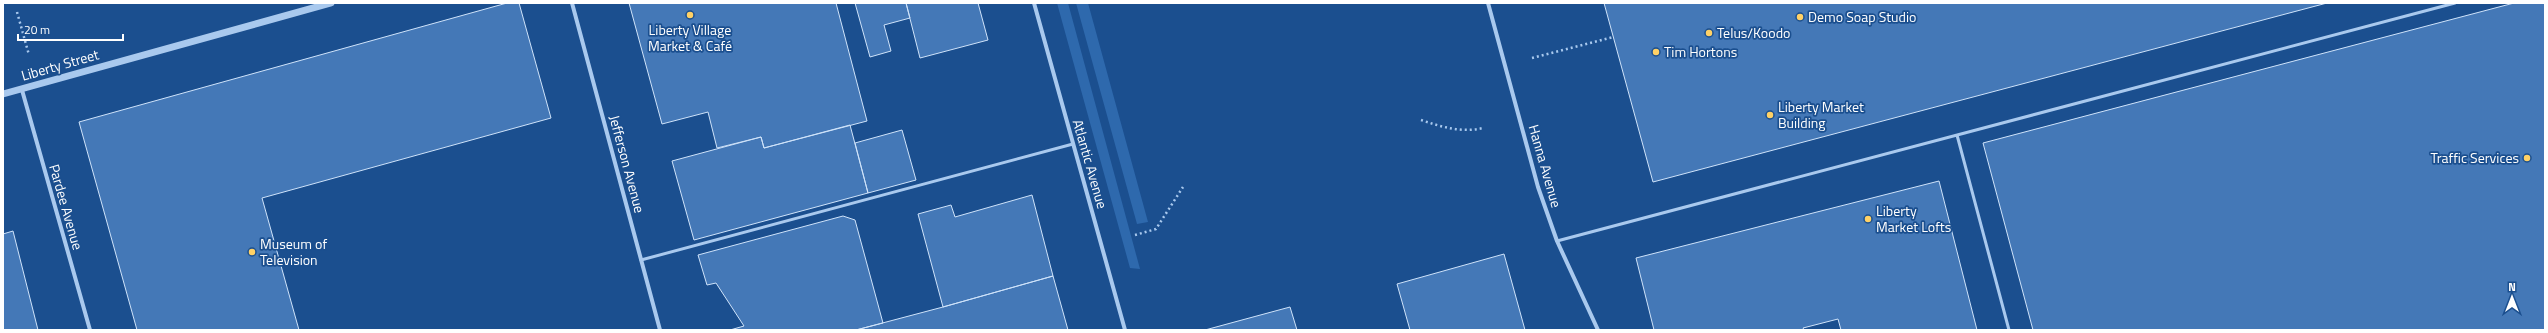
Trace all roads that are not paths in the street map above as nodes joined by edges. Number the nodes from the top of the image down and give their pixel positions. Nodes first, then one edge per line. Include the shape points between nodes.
1 (331, 3) edge
2 (572, 3) edge
3 (1034, 3) edge
4 (1488, 3) edge
5 (2455, 3) edge
6 (22, 90) junction
7 (3, 94) edge
8 (1957, 135) junction
9 (1072, 144) junction
10 (1557, 241) junction
11 (641, 260) junction
12 (90, 330) edge
13 (660, 330) edge
14 (1125, 330) edge
15 (1598, 330) edge
16 (2009, 330) edge

1 - 6 street, Liberty Street
2 - 11 street, Jefferson Avenue
3 - 9 street, Atlantic Avenue
4 - 10 street, Hanna Avenue via 1538,187
5 - 8 lane
6 - 7 street, Liberty Street
6 - 12 street, Pardee Avenue
8 - 10 lane
8 - 16 lane
9 - 11 lane
9 - 14 street, Atlantic Avenue
10 - 15 street, Hanna Avenue
11 - 13 street, Jefferson Avenue

